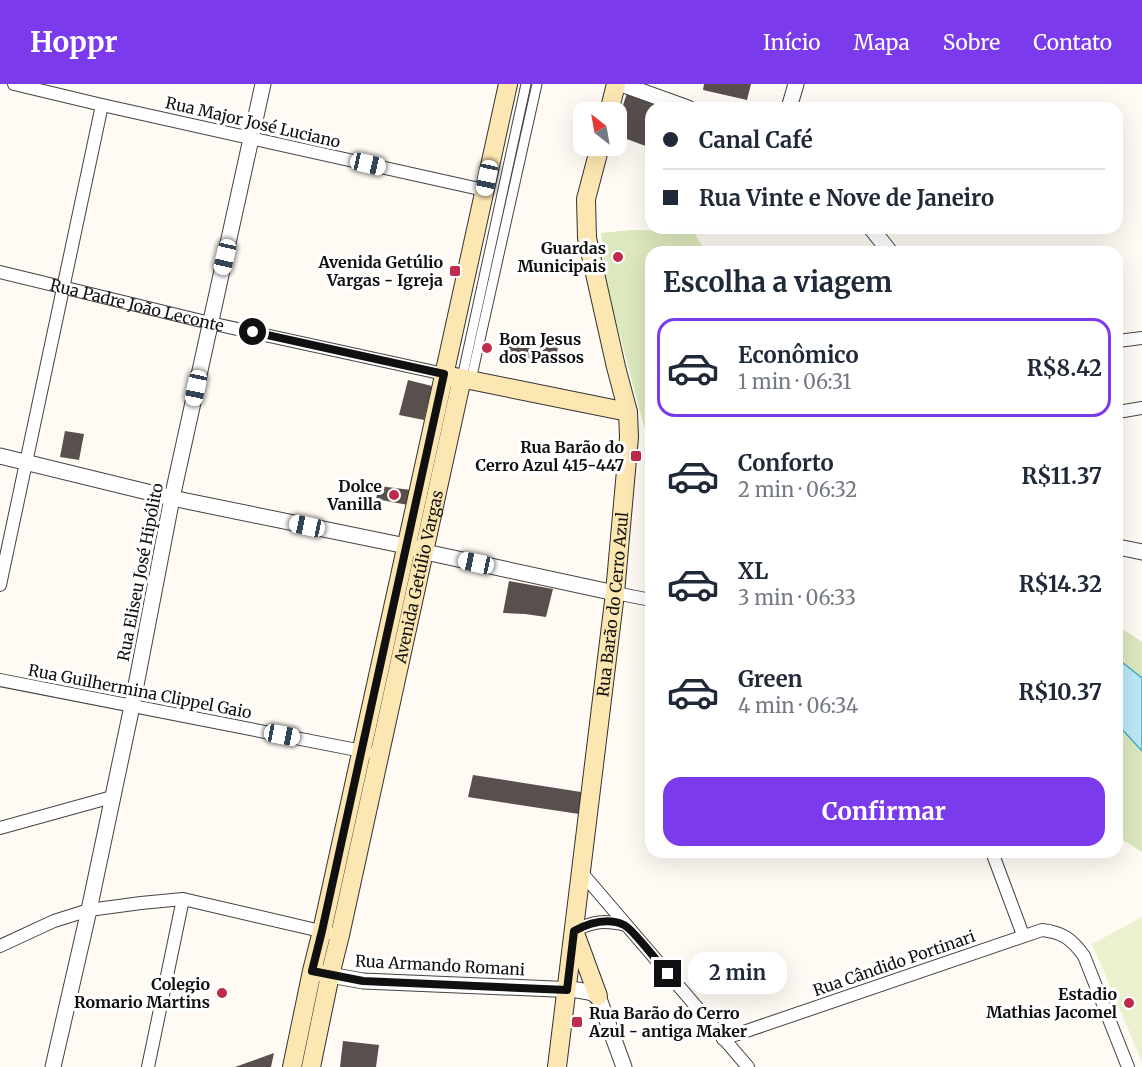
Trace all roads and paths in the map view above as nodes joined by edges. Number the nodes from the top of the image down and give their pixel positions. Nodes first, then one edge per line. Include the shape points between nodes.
1 (14, 84) edge
2 (262, 84) edge
3 (508, 84) edge
4 (526, 84) edge
5 (537, 84) edge
6 (616, 84) edge
7 (621, 84) edge
8 (796, 84) edge
9 (612, 102) edge
10 (671, 102) edge
11 (791, 102) edge
12 (102, 105) junction
13 (252, 138) junction
14 (597, 156) edge
15 (484, 190) junction
16 (876, 234) edge
17 (885, 246) edge
18 (0, 272) edge
19 (63, 287) junction
20 (210, 323) junction
21 (1142, 338) edge
22 (1123, 340) edge
23 (459, 378) junction
24 (1142, 408) edge
25 (1123, 411) edge
26 (628, 412) junction
27 (0, 456) edge
28 (26, 462) junction
29 (172, 498) junction
30 (406, 546) junction
31 (1123, 548) edge
32 (424, 551) junction
33 (1142, 552) edge
34 (0, 585) edge
35 (615, 593) junction
36 (645, 599) edge
37 (0, 680) edge
38 (132, 706) junction
39 (370, 752) junction
40 (112, 797) junction
41 (0, 828) edge
42 (994, 858) edge
43 (581, 872) junction
44 (183, 899) junction
45 (89, 910) junction
46 (626, 925) junction
47 (574, 931) junction
48 (331, 933) junction
49 (1023, 935) junction
50 (0, 946) edge
51 (321, 973) junction
52 (567, 990) junction
53 (598, 996) junction
54 (723, 1039) junction
55 (53, 1067) edge
56 (148, 1067) edge
57 (292, 1067) edge
58 (311, 1067) edge
59 (557, 1067) edge
60 (624, 1067) edge
61 (748, 1067) edge
62 (1128, 1067) edge

1 - 12 street, Rua Major José Luciano
2 - 13 street, Rua Eliseu José Hipólito
3 - 15 main road, Avenida Getúlio Vargas
4 - 23 street, Avenida Getúlio Vargas
5 - 23 street, Avenida Getúlio Vargas
6 - 9 main road
7 - 10 street
8 - 11 street
12 - 13 street, Rua Major José Luciano
12 - 19 street
13 - 15 street, Rua Major José Luciano
13 - 20 street, Rua Eliseu José Hipólito
14 - 26 main road, Rua Barão do Cerro Azul via 586,199 587,238
15 - 23 main road, Avenida Getúlio Vargas
16 - 17 street
18 - 19 street, Rua Padre João Leconte
19 - 20 street, Rua Padre João Leconte
19 - 28 street
20 - 23 street, Rua Padre João Leconte
20 - 29 street, Rua Eliseu José Hipólito
21 - 22 street
23 - 26 main road, Rua Padre João Leconte
23 - 30 main road, Avenida Getúlio Vargas
23 - 32 main road, Avenida Getúlio Vargas
24 - 25 street
26 - 35 main road, Rua Barão do Cerro Azul
27 - 28 street
28 - 29 street
28 - 34 street
29 - 30 street
29 - 38 street, Rua Eliseu José Hipólito
30 - 32 street
30 - 39 main road, Avenida Getúlio Vargas
31 - 33 street
32 - 35 street
32 - 39 main road, Avenida Getúlio Vargas
35 - 36 street
35 - 43 main road, Rua Barão do Cerro Azul
37 - 38 street, Rua Guilhermina Clippel Gaio
38 - 39 street, Rua Guilhermina Clippel Gaio
38 - 40 street, Rua Eliseu José Hipólito
39 - 48 main road, Avenida Getúlio Vargas
40 - 41 street
40 - 45 street, Rua Eliseu José Hipólito
42 - 49 street
43 - 46 street
43 - 47 main road, Rua Barão do Cerro Azul
44 - 45 street
44 - 48 street
44 - 56 street
45 - 50 street
45 - 55 street, Rua Eliseu José Hipólito
46 - 47 street via 600,922
46 - 54 street
47 - 52 main road, Rua Barão do Cerro Azul
47 - 53 main road
48 - 51 main road, Avenida Getúlio Vargas
49 - 54 street, Rua Cândido Portinari
49 - 62 street, Rua Cândido Portinari via 1042,930 1060,933 1084,956
51 - 52 street, Rua Armando Romani via 363,981
51 - 57 main road, Avenida Getúlio Vargas
51 - 58 main road, Avenida Getúlio Vargas
52 - 53 street, Rua Armando Romani
52 - 59 main road, Rua Barão do Cerro Azul
53 - 60 street
54 - 61 street

